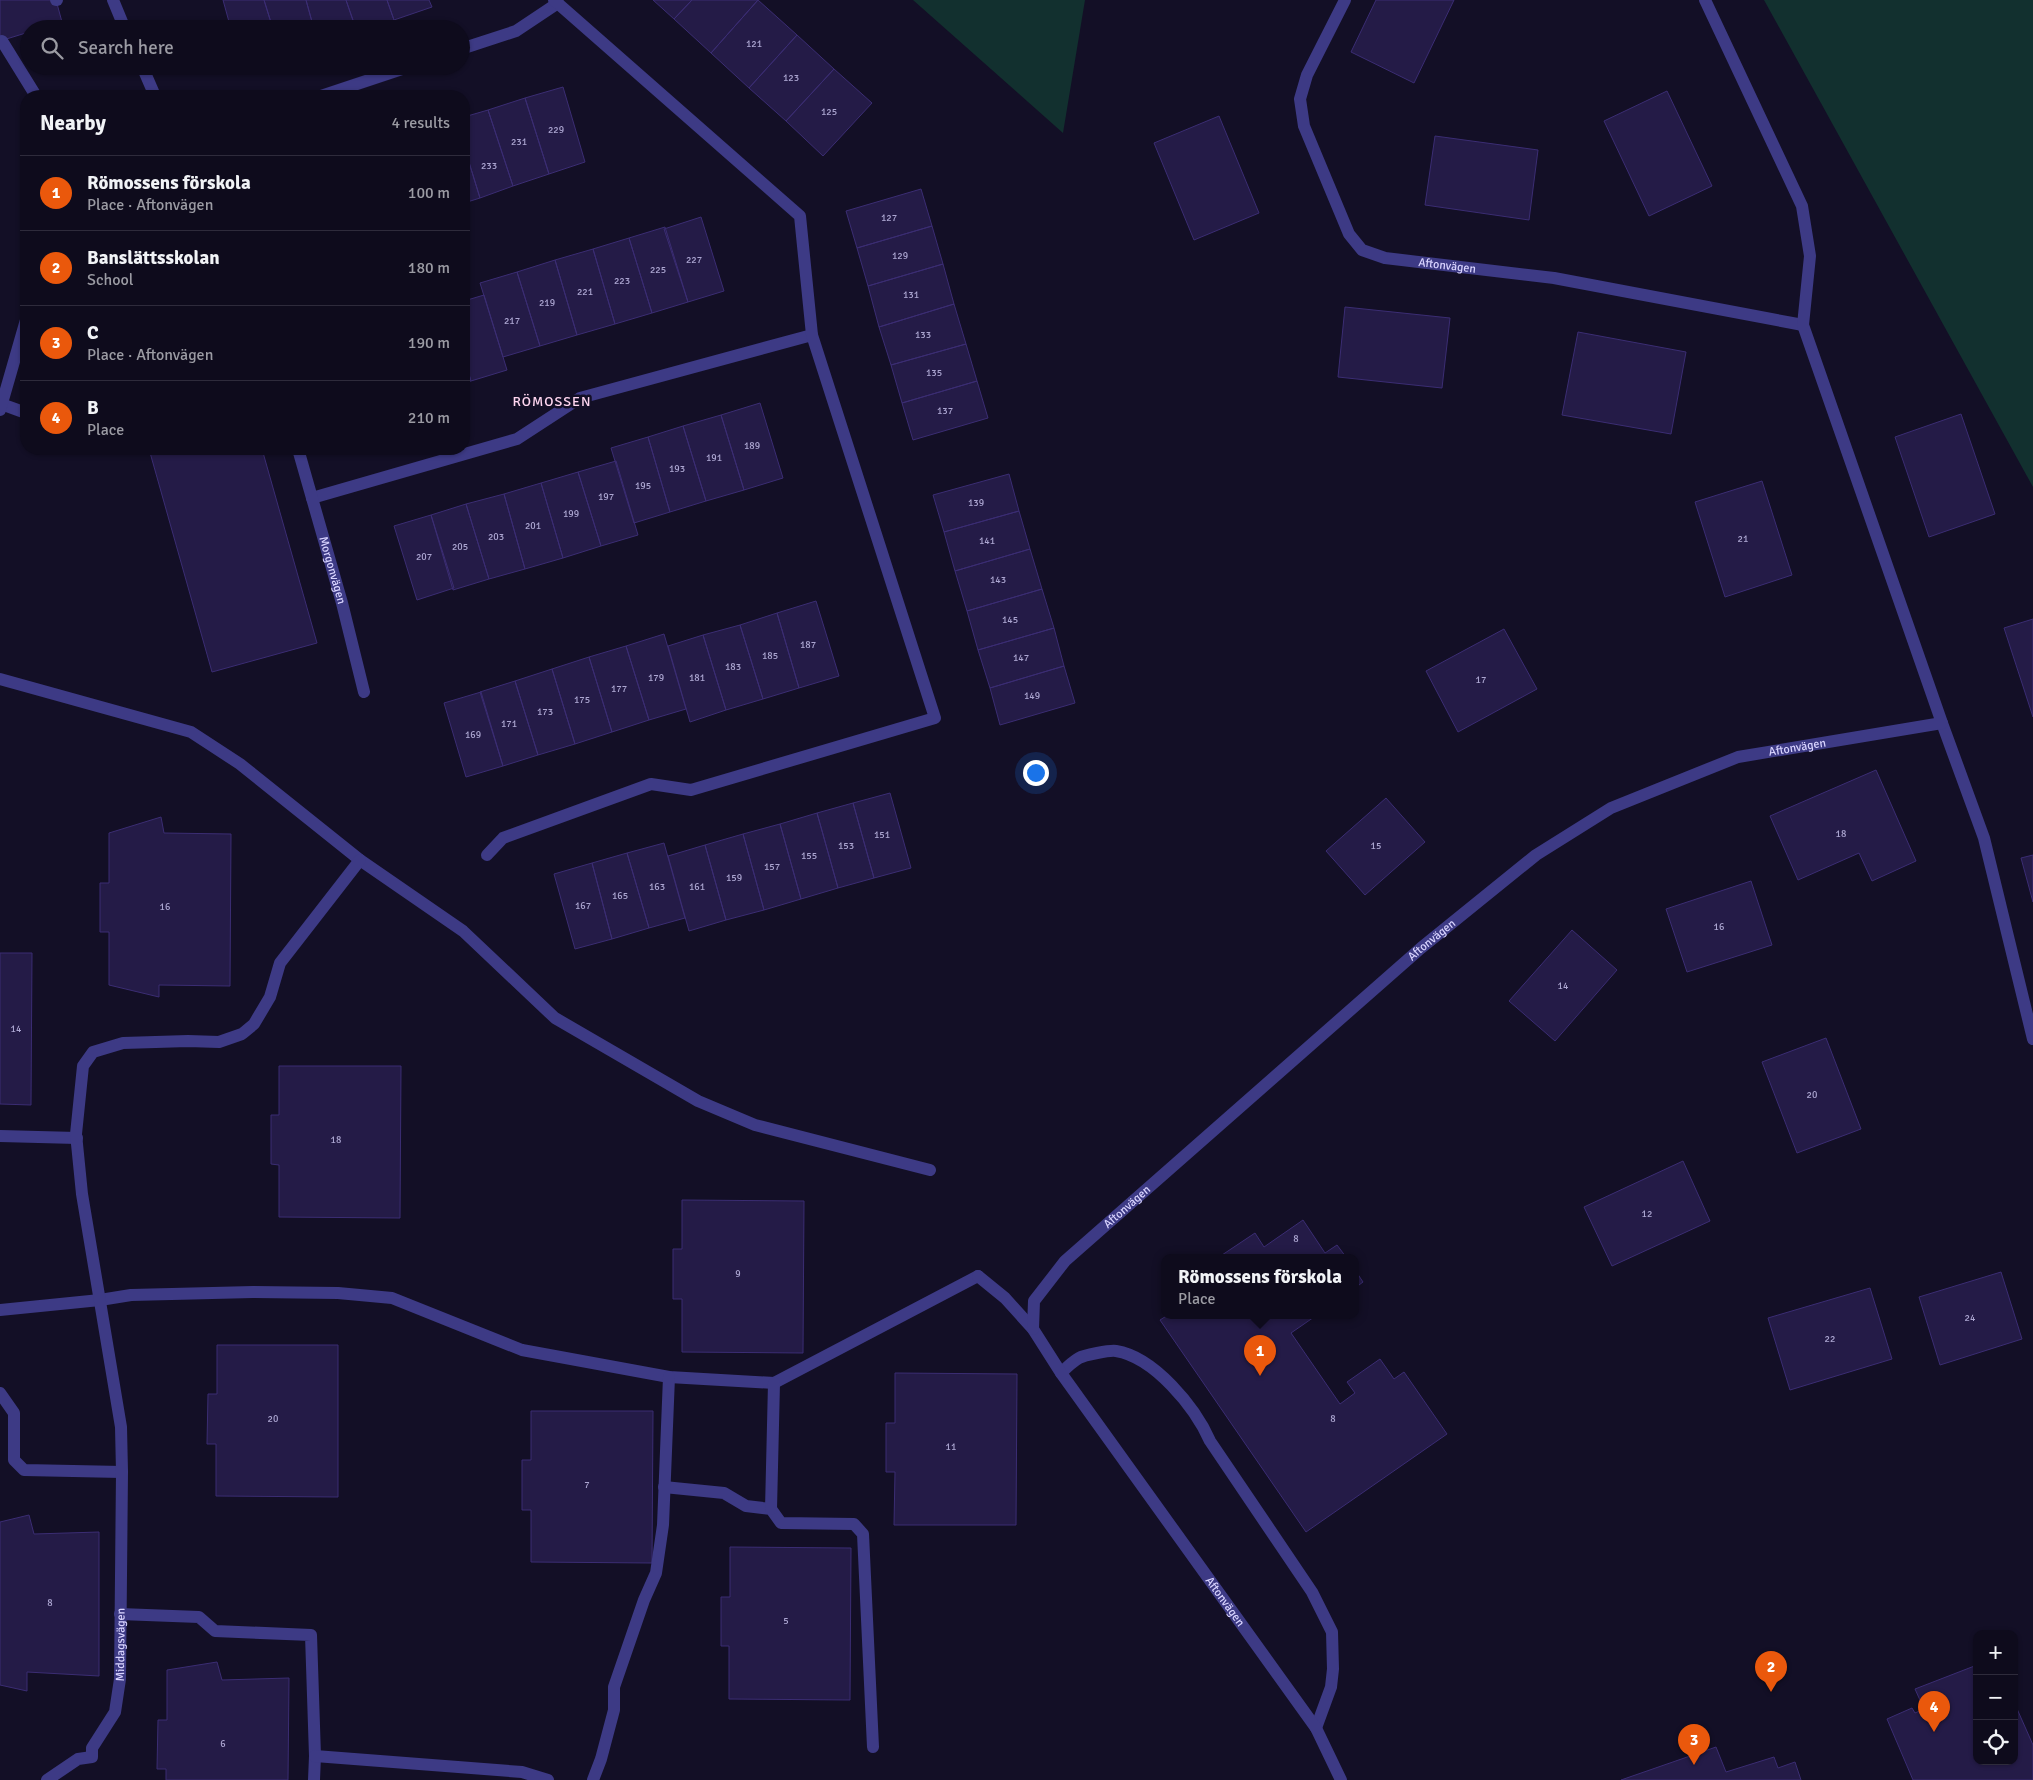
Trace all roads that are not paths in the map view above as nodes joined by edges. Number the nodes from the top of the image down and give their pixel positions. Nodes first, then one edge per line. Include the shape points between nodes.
1 (113, 0) edge
2 (1345, 0) edge
3 (1705, 0) edge
4 (556, 2) edge
5 (121, 20) edge
6 (2, 40) dead end
7 (470, 46) edge
8 (20, 70) edge
9 (23, 75) edge
10 (146, 75) edge
11 (384, 75) edge
12 (32, 90) edge
13 (152, 90) edge
14 (339, 90) edge
15 (1803, 325) junction
16 (812, 334) junction
17 (20, 341) edge
18 (1, 407) edge
19 (20, 412) edge
20 (470, 453) edge
21 (300, 455) edge
22 (461, 455) edge
23 (312, 498) junction
24 (0, 679) edge
25 (364, 692) dead end
26 (1942, 723) junction
27 (487, 856) dead end
28 (360, 860) junction
29 (2033, 1039) edge
30 (0, 1136) edge
31 (77, 1138) junction
32 (930, 1170) dead end
33 (100, 1300) junction
34 (0, 1310) edge
35 (1033, 1329) junction
36 (1061, 1373) junction
37 (669, 1377) junction
38 (774, 1384) junction
39 (0, 1393) edge
40 (122, 1472) junction
41 (664, 1487) junction
42 (771, 1509) junction
43 (120, 1614) junction
44 (1316, 1728) junction
45 (873, 1747) dead end
46 (315, 1756) junction
47 (47, 1780) edge
48 (314, 1780) edge
49 (548, 1780) edge
50 (593, 1780) edge
51 (1341, 1780) edge

1 - 5 street
2 - 15 street, Aftonvägen via 1307,75 1300,99 1304,126 1348,234 1362,250 1385,258 1554,278
3 - 15 street via 1802,206 1810,256
4 - 7 street via 516,31
4 - 16 street via 800,216
6 - 8 street
9 - 12 street
10 - 13 street
11 - 14 street
15 - 26 street
16 - 20 street via 580,398 517,439
16 - 27 street via 935,718 691,790 651,784 504,838
17 - 18 street
18 - 19 street
21 - 23 street, Morgonvägen
22 - 23 street
23 - 25 street, Morgonvägen
24 - 28 street via 191,732 240,764
26 - 29 street via 1984,838
26 - 35 street, Aftonvägen via 1738,757 1611,808 1536,855 1422,948 1065,1261 1034,1301
28 - 31 street, Middagsvägen via 280,963 270,996 254,1024 242,1034 219,1042 124,1043 93,1052 83,1066
28 - 32 street via 463,931 555,1018 698,1102 755,1125
30 - 31 street
31 - 33 street, Middagsvägen via 82,1194
33 - 34 street
33 - 37 street via 131,1295 253,1292 338,1293 392,1298 522,1350
33 - 40 street, Middagsvägen via 121,1427
35 - 36 street, Aftonvägen
35 - 38 street, Aftonvägen via 1005,1298 978,1276
36 - 44 street, Aftonvägen
36 - 44 street via 1079,1358 1115,1350 1139,1359 1163,1377 1201,1421 1210,1441 1312,1592 1332,1632 1331,1687
37 - 38 street
37 - 41 street
38 - 42 street
39 - 40 street via 14,1413 14,1460 24,1470
40 - 43 street, Middagsvägen
41 - 42 street via 724,1493 746,1506
41 - 50 street via 663,1525 656,1573 614,1688 614,1710
42 - 45 street via 781,1523 854,1524 863,1534
43 - 46 street via 199,1617 215,1630 311,1635
43 - 47 street, Middagsvägen via 120,1679 115,1712 92,1748 92,1756 78,1759
44 - 51 street, Aftonvägen
46 - 48 street
46 - 49 street via 522,1772

